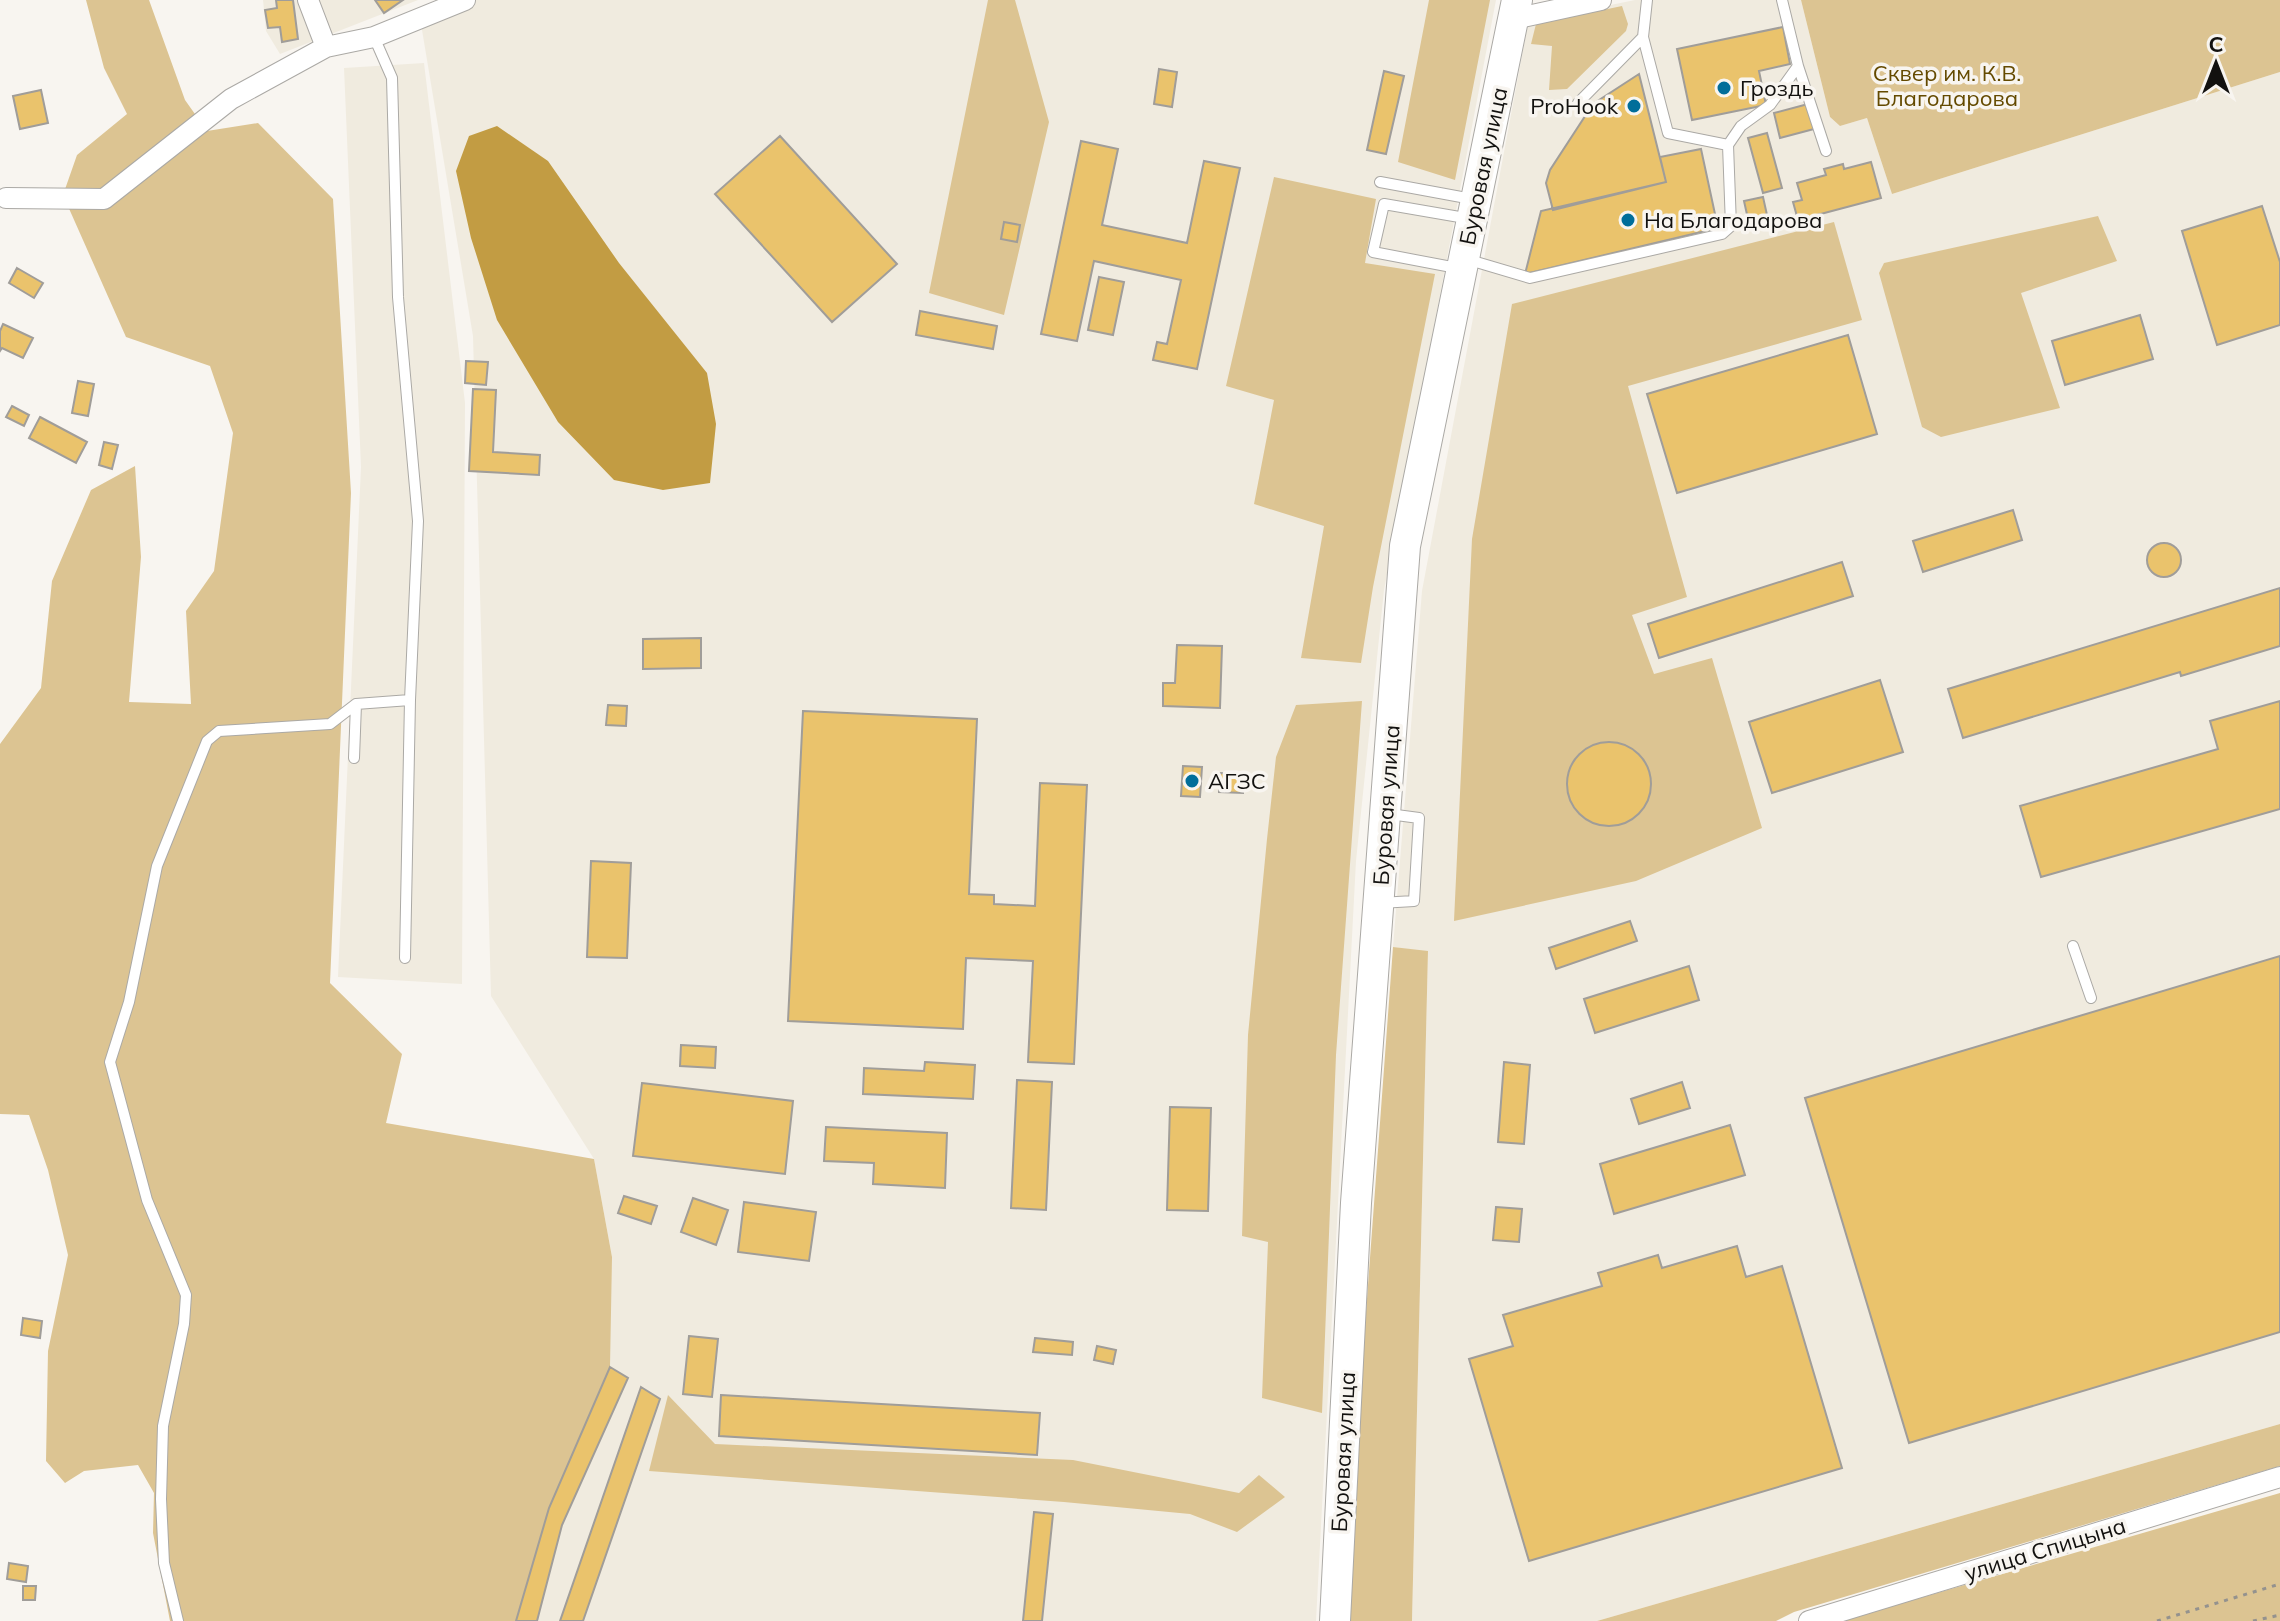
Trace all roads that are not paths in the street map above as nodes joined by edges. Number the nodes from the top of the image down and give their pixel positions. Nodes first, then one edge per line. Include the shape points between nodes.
1 (308, 0) edge
2 (465, 0) edge
3 (1601, 0) edge
4 (1647, 0) edge
5 (1782, 0) edge
6 (1516, 9) edge
7 (374, 37) junction
8 (1643, 37) junction
9 (326, 47) junction
10 (1798, 66) junction
11 (1578, 103) dead end
12 (1728, 145) junction
13 (1826, 151) dead end
14 (1380, 182) dead end
15 (2, 197) edge
16 (1475, 209) junction
17 (1463, 264) junction
18 (410, 700) junction
19 (356, 704) junction
20 (354, 758) dead end
21 (2073, 946) dead end
22 (405, 958) dead end
23 (2091, 998) dead end
24 (2280, 1477) edge
25 (178, 1621) edge
26 (1335, 1621) edge
27 (1809, 1621) edge

1 - 9 street
2 - 7 street
3 - 6 street
4 - 8 lane
5 - 10 lane
6 - 16 main road, Буровая улица
7 - 9 street
7 - 18 lane via 392,78 398,297 418,521
8 - 11 lane
8 - 12 lane via 1668,133
9 - 15 street via 231,99 104,199
10 - 12 lane via 1770,105 1741,126
10 - 13 lane
12 - 17 lane via 1731,226 1722,234 1530,278
14 - 16 lane
16 - 17 main road, Буровая улица
16 - 17 lane via 1384,204 1373,252
17 - 26 main road, Буровая улица via 1405,546 1349,1312
18 - 19 lane
18 - 22 lane
19 - 20 lane
19 - 25 lane via 330,724 219,731 207,741 157,866 129,1002 110,1062 147,1200 186,1295 163,1426 161,1499 164,1563
21 - 23 lane
24 - 27 street, улица Спицына

